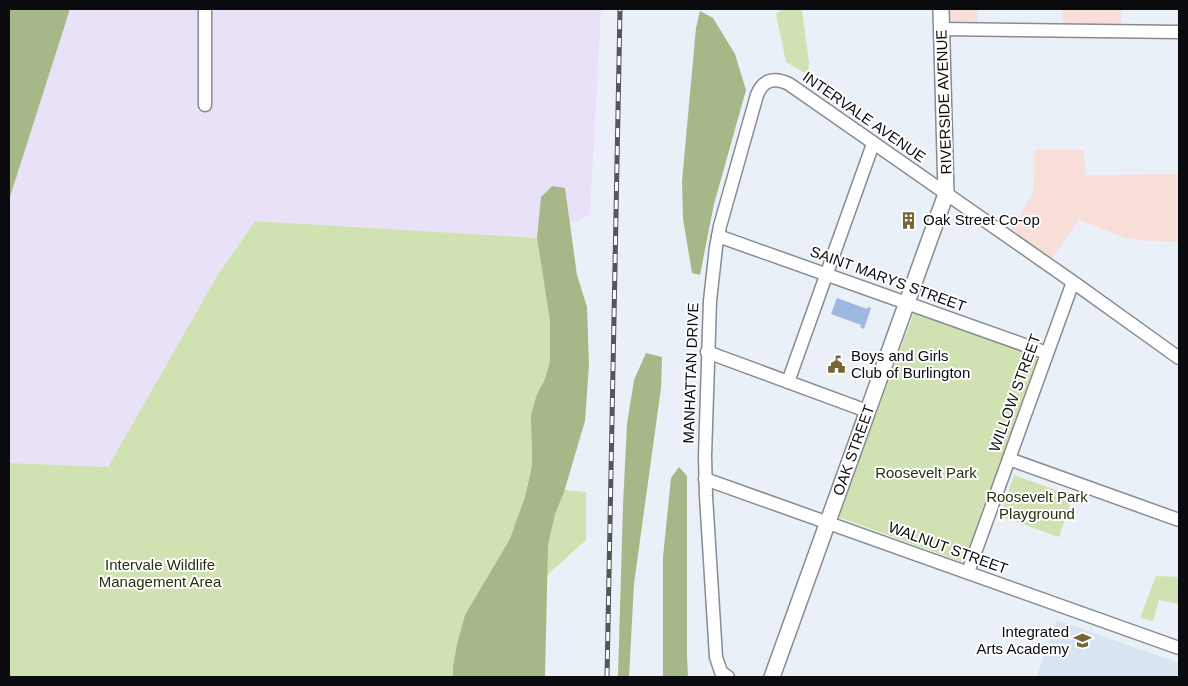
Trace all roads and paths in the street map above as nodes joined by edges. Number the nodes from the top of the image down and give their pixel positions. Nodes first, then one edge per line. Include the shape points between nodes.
1 (205, 9) edge
2 (941, 9) edge
3 (941, 29) junction
4 (1179, 32) edge
5 (773, 80) joint
6 (205, 106) dead end
7 (873, 144) junction
8 (946, 194) junction
9 (718, 236) junction
10 (827, 274) junction
11 (1073, 282) junction
12 (906, 302) junction
13 (707, 352) junction
14 (1047, 353) junction
15 (1179, 358) edge
16 (788, 382) junction
17 (867, 410) junction
18 (1009, 459) junction
19 (705, 479) junction
20 (1179, 520) edge
21 (827, 522) junction
22 (968, 572) junction
23 (1179, 648) edge
24 (728, 677) edge
25 (772, 677) edge

1 - 6 street
2 - 3 street, RIVERSIDE AVENUE
3 - 4 street
3 - 8 street, RIVERSIDE AVENUE
5 - 7 street, INTERVALE AVENUE via 789,84
5 - 9 street, MANHATTAN DRIVE via 764,83 757,94
7 - 8 street, INTERVALE AVENUE
7 - 10 street
8 - 11 street, INTERVALE AVENUE
8 - 12 street, OAK STREET
9 - 10 street, SAINT MARYS STREET
9 - 13 street, MANHATTAN DRIVE via 711,283
10 - 12 street, SAINT MARYS STREET
10 - 16 street
11 - 14 street, WILLOW STREET
11 - 15 street, INTERVALE AVENUE
12 - 14 street, SAINT MARYS STREET
12 - 17 street, OAK STREET
13 - 16 street
13 - 19 street, MANHATTAN DRIVE
14 - 18 street, WILLOW STREET
16 - 17 street
17 - 21 street, OAK STREET
18 - 20 street
18 - 22 street, WILLOW STREET
19 - 21 street, WALNUT STREET
19 - 24 street, MANHATTAN DRIVE via 716,657 721,672
21 - 22 street, WALNUT STREET
21 - 25 street, OAK STREET
22 - 23 street, WALNUT STREET

